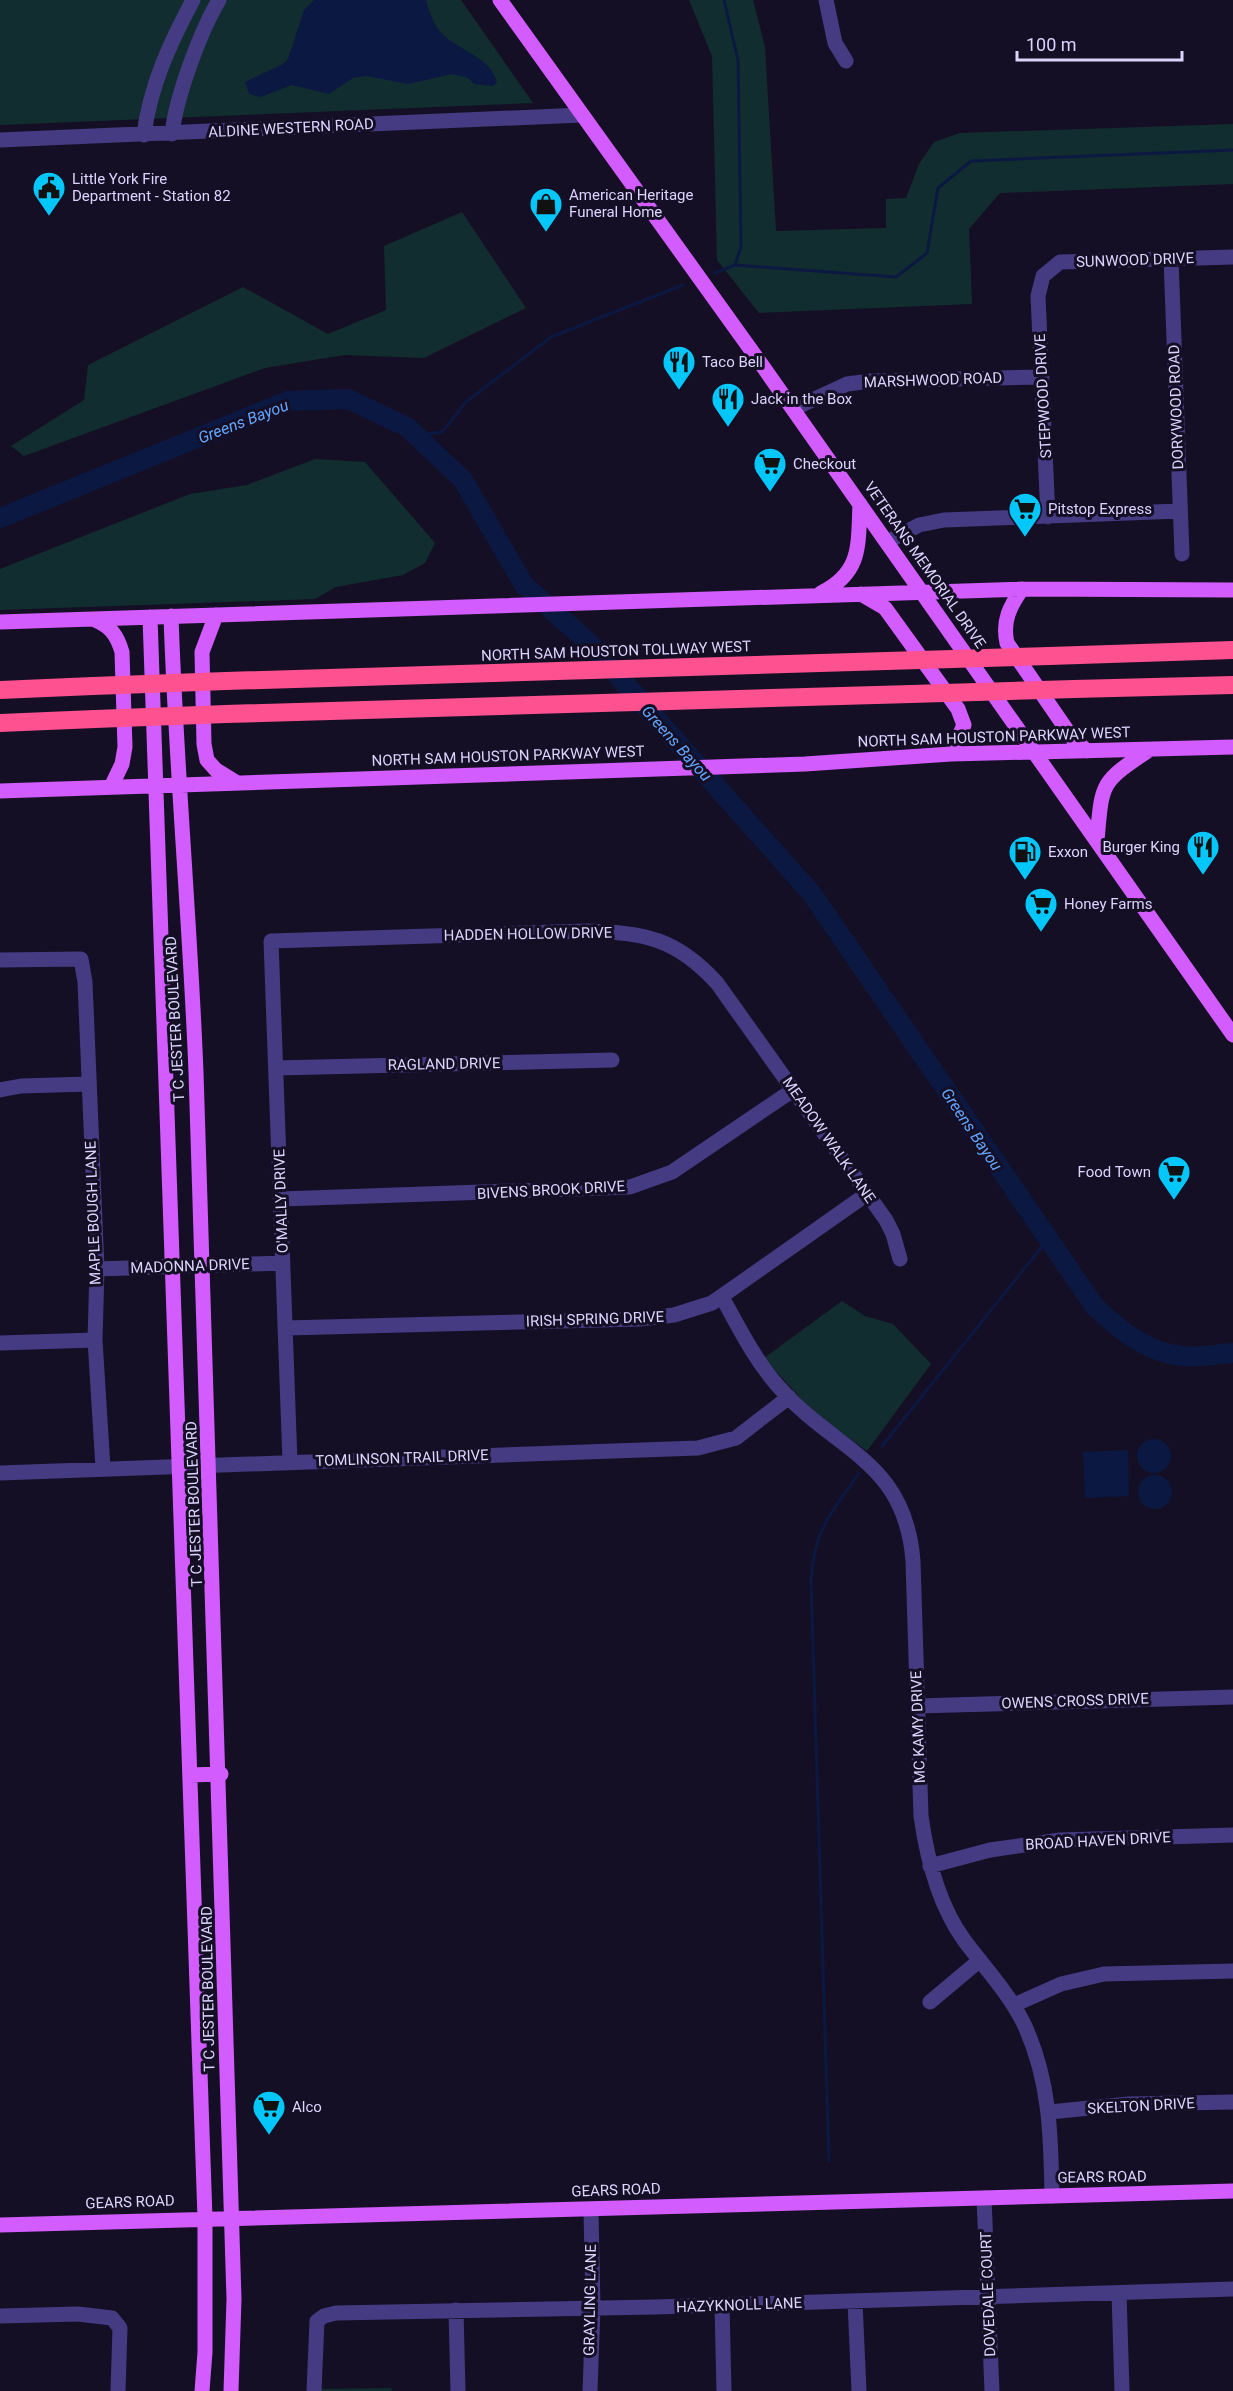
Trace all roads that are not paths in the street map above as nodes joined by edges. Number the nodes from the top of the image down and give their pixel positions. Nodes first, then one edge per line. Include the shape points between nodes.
1 (193, 0) edge
2 (219, 0) edge
3 (500, 0) edge
4 (826, 0) edge
5 (846, 61) dead end
6 (582, 115) junction
7 (172, 134) junction
8 (144, 135) junction
9 (0, 140) edge
10 (1233, 257) edge
11 (1171, 259) junction
12 (1043, 276) joint
13 (1042, 377) junction
14 (793, 409) junction
15 (860, 504) junction
16 (1180, 511) junction
17 (1048, 517) junction
18 (887, 542) junction
19 (1182, 555) dead end
20 (1022, 589) junction
21 (1233, 590) edge
22 (922, 592) junction
23 (860, 594) junction
24 (815, 595) junction
25 (216, 615) junction
26 (171, 616) junction
27 (150, 617) junction
28 (93, 619) junction
29 (0, 622) edge
30 (1233, 650) edge
31 (1233, 685) edge
32 (0, 690) edge
33 (0, 723) edge
34 (1233, 747) edge
35 (1150, 749) junction
36 (1087, 751) junction
37 (1035, 752) junction
38 (951, 754) junction
39 (237, 783) junction
40 (178, 785) junction
41 (156, 786) junction
42 (111, 788) junction
43 (0, 791) edge
44 (1097, 841) junction
45 (271, 941) joint
46 (0, 960) edge
47 (747, 1026) joint
48 (1233, 1035) edge
49 (612, 1060) dead end
50 (276, 1068) junction
51 (196, 1076) junction
52 (168, 1077) junction
53 (89, 1084) junction
54 (0, 1090) edge
55 (793, 1090) junction
56 (867, 1194) junction
57 (281, 1199) junction
58 (900, 1259) dead end
59 (283, 1263) junction
60 (174, 1266) junction
61 (202, 1266) junction
62 (97, 1269) junction
63 (722, 1297) junction
64 (286, 1328) junction
65 (95, 1340) junction
66 (0, 1342) edge
67 (789, 1397) junction
68 (291, 1462) junction
69 (211, 1464) junction
70 (181, 1465) junction
71 (103, 1468) junction
72 (0, 1473) edge
73 (1233, 1697) edge
74 (917, 1706) junction
75 (220, 1774) junction
76 (190, 1775) junction
77 (1233, 1835) edge
78 (930, 1866) junction
79 (980, 1960) junction
80 (1233, 1971) edge
81 (930, 2002) dead end
82 (1014, 2005) junction
83 (226, 2024) junction
84 (199, 2025) junction
85 (1233, 2102) edge
86 (1050, 2112) junction
87 (1233, 2191) edge
88 (1052, 2196) junction
89 (984, 2198) junction
90 (591, 2210) junction
91 (232, 2217) junction
92 (205, 2218) junction
93 (0, 2225) edge
94 (1233, 2289) edge
95 (1119, 2293) junction
96 (987, 2297) junction
97 (855, 2302) junction
98 (722, 2305) junction
99 (592, 2308) junction
100 (456, 2310) junction
101 (0, 2316) edge
102 (118, 2388) edge
103 (202, 2391) edge
104 (231, 2391) edge
105 (314, 2391) edge
106 (458, 2391) edge
107 (590, 2391) edge
108 (724, 2391) edge
109 (859, 2391) edge
110 (992, 2391) edge
111 (1122, 2391) edge

1 - 8 street via 170,42 153,87
2 - 7 street via 190,69
3 - 6 main road, VETERANS MEMORIAL DRIVE
4 - 5 street via 835,43
6 - 7 street, ALDINE WESTERN ROAD
6 - 14 main road, VETERANS MEMORIAL DRIVE
7 - 8 street, ALDINE WESTERN ROAD
8 - 9 street, ALDINE WESTERN ROAD
10 - 11 street, SUNWOOD DRIVE
11 - 12 street, SUNWOOD DRIVE via 1060,262
11 - 16 street, DORYWOOD ROAD
12 - 13 street, STEPWOOD DRIVE via 1038,296
13 - 14 street, MARSHWOOD ROAD via 871,381 839,387
13 - 17 street, STEPWOOD DRIVE
14 - 15 main road, VETERANS MEMORIAL DRIVE
15 - 18 main road, VETERANS MEMORIAL DRIVE
15 - 24 main road via 858,551 852,569 839,584
16 - 17 street
16 - 19 street, DORYWOOD ROAD
17 - 18 street via 944,520 919,525
18 - 22 main road, VETERANS MEMORIAL DRIVE
20 - 21 main road
20 - 22 main road
20 - 36 main road via 1011,606 1004,629 1007,643 1073,739
22 - 23 main road
22 - 37 main road, VETERANS MEMORIAL DRIVE
23 - 24 main road
23 - 38 main road via 885,608 958,709 964,725
24 - 25 main road
25 - 26 main road
25 - 39 main road via 202,652 204,744 207,760
26 - 27 main road
26 - 40 main road, T C JESTER BOULEVARD
27 - 28 main road
27 - 41 main road, T C JESTER BOULEVARD
28 - 29 main road
28 - 42 main road via 108,626 118,637 122,652 125,747
30 - 32 highway, NORTH SAM HOUSTON TOLLWAY WEST, bridge
31 - 33 highway, bridge
34 - 35 main road, NORTH SAM HOUSTON PARKWAY WEST
35 - 36 main road, NORTH SAM HOUSTON PARKWAY WEST
35 - 44 main road via 1105,784
36 - 37 main road, NORTH SAM HOUSTON PARKWAY WEST
37 - 38 main road, NORTH SAM HOUSTON PARKWAY WEST
37 - 44 main road, VETERANS MEMORIAL DRIVE
38 - 39 main road, NORTH SAM HOUSTON PARKWAY WEST via 806,764
39 - 40 main road, NORTH SAM HOUSTON PARKWAY WEST
40 - 41 main road, NORTH SAM HOUSTON PARKWAY WEST
40 - 51 main road, T C JESTER BOULEVARD
41 - 42 main road, NORTH SAM HOUSTON PARKWAY WEST
41 - 52 main road, T C JESTER BOULEVARD
42 - 43 main road, NORTH SAM HOUSTON PARKWAY WEST
44 - 48 main road, VETERANS MEMORIAL DRIVE
45 - 47 street, HADDEN HOLLOW DRIVE via 631,933 664,941 691,958 717,983
45 - 50 street, O'MALLY DRIVE
46 - 53 street, MAPLE BOUGH LANE via 81,959
47 - 55 street, MEADOW WALK LANE
49 - 50 street, RAGLAND DRIVE
50 - 57 street, O'MALLY DRIVE
51 - 52 main road
51 - 61 main road, T C JESTER BOULEVARD
52 - 60 main road, T C JESTER BOULEVARD
53 - 54 street
53 - 62 street, MAPLE BOUGH LANE
55 - 56 street, MEADOW WALK LANE
55 - 57 street, BIVENS BROOK DRIVE via 682,1166 630,1187
56 - 58 street, MEADOW WALK LANE via 893,1234
56 - 63 street, IRISH SPRING DRIVE
57 - 59 street, O'MALLY DRIVE
59 - 61 street, MADONNA DRIVE
59 - 64 street, O'MALLY DRIVE
60 - 61 street, MADONNA DRIVE
60 - 62 street, MADONNA DRIVE
60 - 70 main road, T C JESTER BOULEVARD
61 - 69 main road, T C JESTER BOULEVARD
62 - 65 street, MAPLE BOUGH LANE
63 - 64 street, IRISH SPRING DRIVE via 695,1310 658,1318
63 - 67 street, MC KAMY DRIVE via 761,1365
64 - 68 street, O'MALLY DRIVE
65 - 66 street
65 - 71 street, MAPLE BOUGH LANE
67 - 68 street, TOMLINSON TRAIL DRIVE via 736,1438 698,1448
67 - 74 street, MC KAMY DRIVE via 870,1464 904,1512 913,1561
68 - 69 street, TOMLINSON TRAIL DRIVE
69 - 70 street, TOMLINSON TRAIL DRIVE
69 - 75 main road, T C JESTER BOULEVARD
70 - 71 street, TOMLINSON TRAIL DRIVE
70 - 76 main road, T C JESTER BOULEVARD
71 - 72 street, TOMLINSON TRAIL DRIVE
73 - 74 street, OWENS CROSS DRIVE
74 - 78 street, MC KAMY DRIVE via 921,1816
75 - 76 main road
75 - 83 main road, T C JESTER BOULEVARD
76 - 84 main road, T C JESTER BOULEVARD
77 - 78 street, BROAD HAVEN DRIVE via 1060,1840 990,1850
78 - 79 street, MC KAMY DRIVE via 948,1913
79 - 81 street
79 - 82 street, MC KAMY DRIVE
80 - 82 street via 1104,1974 1061,1984
82 - 86 street, MC KAMY DRIVE via 1039,2064
83 - 84 main road
83 - 91 main road, T C JESTER BOULEVARD
84 - 92 main road, T C JESTER BOULEVARD
85 - 86 street, SKELTON DRIVE via 1129,2104
86 - 88 street, MC KAMY DRIVE
87 - 88 main road, GEARS ROAD
88 - 89 main road, GEARS ROAD
89 - 90 main road, GEARS ROAD
89 - 96 street, DOVEDALE COURT
90 - 91 main road, GEARS ROAD
90 - 99 street, GRAYLING LANE
91 - 92 main road, GEARS ROAD
91 - 104 main road, T C JESTER BOULEVARD
92 - 93 main road, GEARS ROAD
92 - 103 main road, T C JESTER BOULEVARD
94 - 95 street, HAZYKNOLL LANE
95 - 96 street, HAZYKNOLL LANE
95 - 111 street
96 - 97 street, HAZYKNOLL LANE
96 - 110 street, DOVEDALE COURT
97 - 98 street, HAZYKNOLL LANE
97 - 109 street
98 - 99 street, HAZYKNOLL LANE
98 - 108 street
99 - 100 street, HAZYKNOLL LANE
99 - 107 street, GRAYLING LANE
100 - 105 street, HAZYKNOLL LANE via 324,2316 317,2322
100 - 106 street
101 - 102 street via 78,2314 112,2318 120,2328

